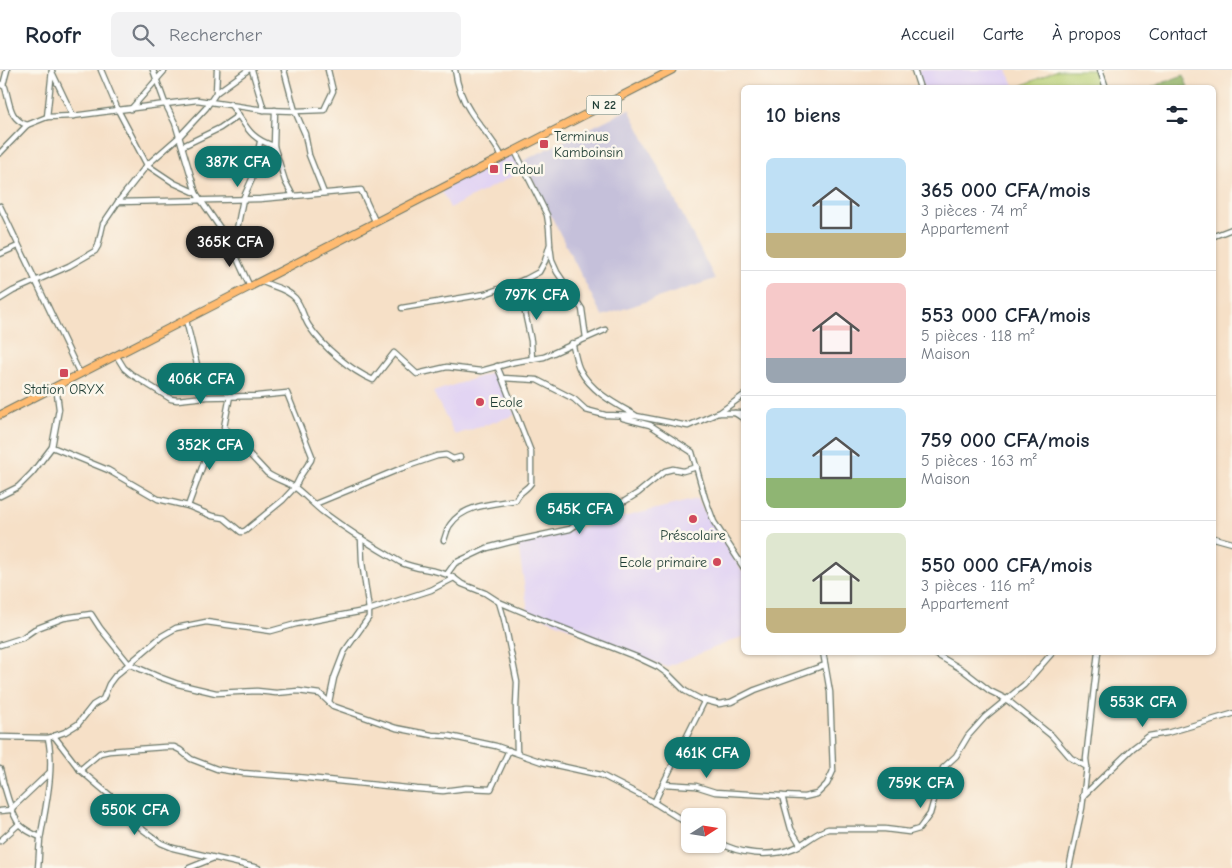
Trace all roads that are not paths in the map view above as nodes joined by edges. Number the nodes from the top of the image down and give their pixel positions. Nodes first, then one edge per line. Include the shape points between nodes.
1 (7, 70) edge
2 (52, 70) edge
3 (101, 70) edge
4 (153, 70) edge
5 (166, 70) edge
6 (217, 70) edge
7 (248, 70) edge
8 (252, 70) edge
9 (284, 70) edge
10 (328, 70) edge
11 (455, 70) edge
12 (672, 70) edge
13 (914, 70) edge
14 (1100, 70) edge
15 (156, 80) junction
16 (2, 85) edge
17 (919, 85) edge
18 (1105, 85) edge
19 (216, 93) junction
20 (210, 102) junction
21 (165, 103) junction
22 (230, 104) junction
23 (131, 109) junction
24 (118, 110) junction
25 (264, 110) junction
26 (275, 110) junction
27 (295, 111) junction
28 (239, 115) junction
29 (73, 116) junction
30 (47, 117) junction
31 (27, 125) junction
32 (180, 137) junction
33 (260, 142) junction
34 (183, 146) junction
35 (274, 146) junction
36 (515, 151) junction
37 (0, 152) edge
38 (502, 157) junction
39 (147, 165) junction
40 (196, 193) junction
41 (324, 193) junction
42 (293, 196) junction
43 (199, 199) junction
44 (243, 199) junction
45 (118, 202) junction
46 (0, 206) edge
47 (375, 221) junction
48 (1232, 229) edge
49 (1216, 235) edge
50 (229, 241) junction
51 (550, 244) junction
52 (18, 246) junction
53 (0, 254) edge
54 (35, 280) junction
55 (523, 280) junction
56 (261, 281) junction
57 (250, 287) junction
58 (0, 299) edge
59 (402, 308) dead end
60 (186, 320) junction
61 (605, 330) dead end
62 (586, 338) junction
63 (572, 343) junction
64 (116, 355) junction
65 (532, 359) junction
66 (497, 366) junction
67 (80, 374) junction
68 (502, 378) junction
69 (56, 386) junction
70 (205, 396) junction
71 (230, 396) junction
72 (741, 397) edge
73 (734, 412) junction
74 (741, 413) edge
75 (718, 414) junction
76 (0, 415) edge
77 (618, 416) junction
78 (636, 416) junction
79 (741, 418) edge
80 (227, 431) junction
81 (52, 447) junction
82 (460, 457) dead end
83 (697, 467) junction
84 (295, 487) junction
85 (0, 496) edge
86 (315, 504) junction
87 (188, 506) junction
88 (361, 538) junction
89 (1216, 539) edge
90 (444, 540) dead end
91 (1232, 543) edge
92 (741, 563) edge
93 (446, 574) junction
94 (454, 578) junction
95 (499, 602) junction
96 (369, 610) junction
97 (0, 645) edge
98 (823, 655) edge
99 (937, 655) edge
100 (1050, 655) edge
101 (1098, 655) edge
102 (129, 664) junction
103 (825, 665) junction
104 (1006, 699) junction
105 (705, 700) junction
106 (329, 702) junction
107 (1232, 714) edge
108 (54, 736) junction
109 (0, 737) edge
110 (48, 738) junction
111 (509, 750) junction
112 (517, 752) junction
113 (1087, 767) junction
114 (0, 769) edge
115 (80, 770) junction
116 (49, 773) junction
117 (663, 784) junction
118 (782, 796) junction
119 (1083, 796) junction
120 (654, 802) junction
121 (12, 807) junction
122 (0, 811) edge
123 (681, 820) edge
124 (19, 824) junction
125 (40, 837) junction
126 (0, 841) edge
127 (800, 844) junction
128 (726, 847) edge
129 (215, 858) junction
130 (38, 868) edge
131 (189, 868) edge
132 (258, 868) edge
133 (1069, 868) edge

1 - 16 street
2 - 29 street
2 - 30 street
3 - 24 street
4 - 15 street
5 - 15 street
6 - 19 street
7 - 19 street
8 - 25 street
9 - 27 street
10 - 27 street via 333,91 324,110
11 - 38 street via 468,109
12 - 36 main road, N 22
13 - 17 street
14 - 18 street
15 - 21 street
15 - 23 street
16 - 31 street via 16,119
19 - 20 street
20 - 21 street
20 - 22 street
20 - 32 street
21 - 23 street
21 - 32 street
22 - 25 street
22 - 28 street
23 - 24 street
24 - 29 street
24 - 39 street
25 - 26 street
26 - 27 street
26 - 35 street
27 - 41 street
28 - 33 street via 247,130
28 - 34 street
29 - 30 street
30 - 31 street
31 - 37 street
32 - 34 street
32 - 39 street
33 - 35 street
33 - 44 street via 252,179
34 - 40 street
35 - 42 street
36 - 38 main road, N 22
36 - 51 street via 547,215
38 - 47 main road, N 22
39 - 40 street via 174,184
39 - 45 street
40 - 43 street
41 - 42 street
41 - 47 street via 361,190
42 - 44 street
43 - 44 street
43 - 45 street
43 - 50 street
44 - 50 street via 237,229
45 - 54 street via 103,224 95,251
46 - 52 street
47 - 56 main road, N 22
48 - 49 street
50 - 57 street
51 - 55 street via 539,272
51 - 62 street via 557,272 582,309
52 - 53 street
52 - 54 street
54 - 58 street
54 - 67 street
55 - 59 street via 485,294
55 - 65 street via 520,289
56 - 57 main road, N 22
56 - 66 street via 295,297 314,335 362,376 373,380 394,353 417,374 447,367 481,371
57 - 60 main road, N 22
60 - 64 main road, N 22
60 - 70 street
61 - 62 street
62 - 63 street
63 - 65 street via 544,357
63 - 78 street via 579,368 588,382 606,399
64 - 67 main road, N 22
64 - 70 street via 131,374 171,399
65 - 66 street
66 - 68 street
67 - 69 main road, N 22
68 - 77 street via 537,380 574,399 586,410
68 - 90 street via 531,452 530,485 518,494 516,500 475,507 463,514 449,526
69 - 76 main road, N 22
69 - 81 street via 59,409
70 - 71 street
71 - 80 street via 224,421
71 - 84 street via 287,393 312,456
72 - 75 street
73 - 74 street
73 - 75 street
73 - 79 street
75 - 78 street via 688,426
77 - 78 street
77 - 83 street via 650,425 675,440 692,452
80 - 84 street via 273,478
80 - 87 street via 212,440
81 - 85 street via 18,487
81 - 87 street via 108,470 158,499
82 - 86 street via 438,456
83 - 92 street via 714,522
83 - 93 street via 665,471 632,497 595,512 570,529 487,548 455,563
84 - 86 street
84 - 87 street via 241,532 224,518 204,514
86 - 88 street
88 - 93 street via 409,566
88 - 96 street
89 - 91 street
93 - 94 street
94 - 95 street
94 - 96 street via 431,590
95 - 105 street via 658,667 685,691
95 - 112 street via 517,682
96 - 102 street via 271,631 194,623 162,636
96 - 106 street via 369,617 344,652
97 - 102 street via 22,638 34,628 64,618 91,614
98 - 103 street
99 - 104 street
100 - 104 street
101 - 113 street
102 - 106 street via 178,684 210,692 298,691 320,694
102 - 108 street via 115,676 102,699 92,705 78,724
103 - 105 street via 731,702 720,704
103 - 118 street via 830,692 833,771 828,784 817,794
104 - 113 street via 1052,736 1070,758
104 - 127 street via 985,716 956,756 943,768 930,814 919,828 909,832 828,829
105 - 117 street
106 - 111 street via 396,728
107 - 119 street via 1149,736
108 - 110 street
108 - 115 street
109 - 110 street
110 - 116 street
111 - 112 street
111 - 115 street via 491,789 443,791 243,773 217,769 191,759 174,747 165,746 100,753
112 - 120 street via 542,762 601,775
113 - 119 street
114 - 121 street
115 - 129 street via 161,843
116 - 121 street
116 - 125 street
117 - 118 street via 696,786 715,792
117 - 120 street
118 - 127 street via 791,829
119 - 133 street
120 - 123 street
121 - 122 street
121 - 124 street
124 - 125 street
124 - 126 street
125 - 130 street
127 - 128 street via 772,853
129 - 131 street
129 - 132 street

